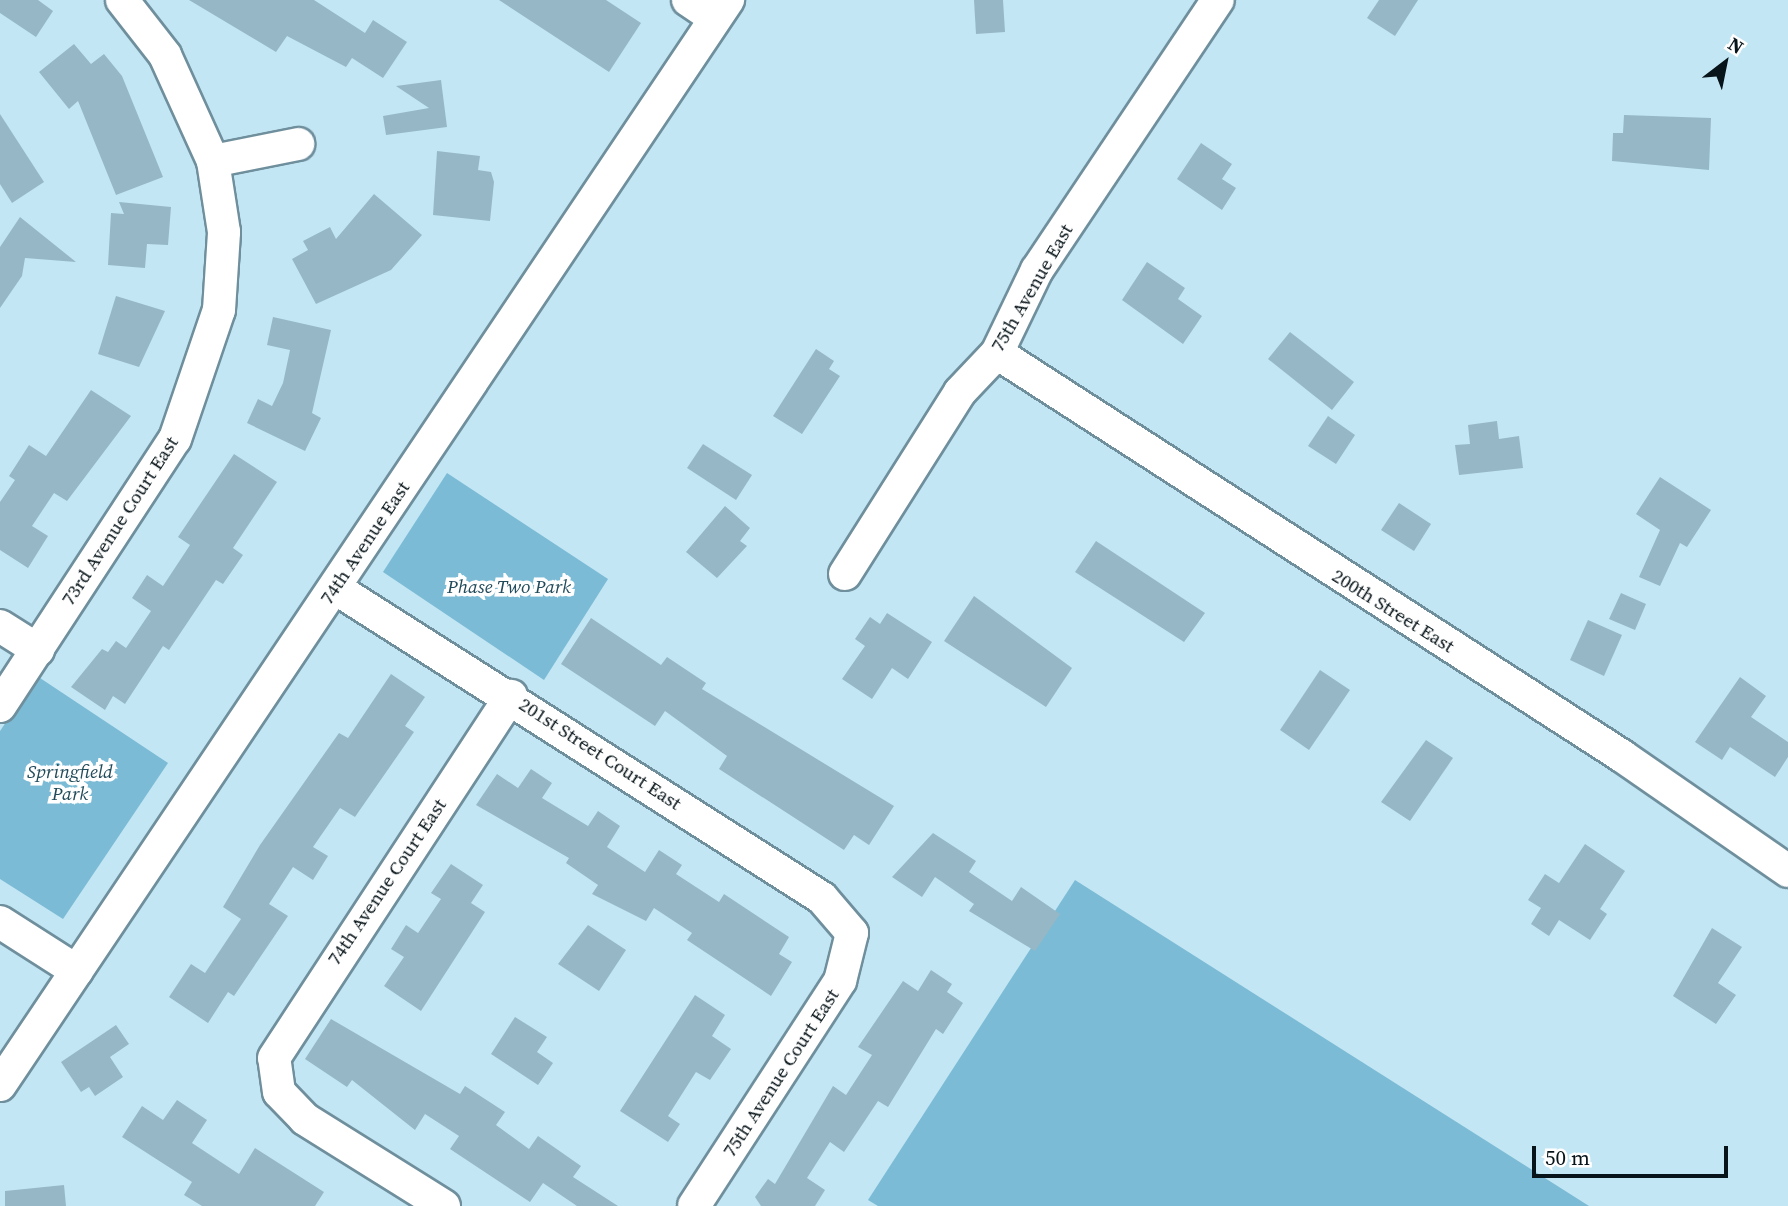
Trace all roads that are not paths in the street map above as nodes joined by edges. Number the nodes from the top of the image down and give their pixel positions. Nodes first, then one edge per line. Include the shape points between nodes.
1 (122, 0) edge
2 (688, 0) edge
3 (1219, 0) edge
4 (722, 9) edge
5 (298, 144) dead end
6 (213, 161) junction
7 (997, 353) junction
8 (845, 574) dead end
9 (335, 588) junction
10 (0, 626) edge
11 (38, 650) junction
12 (511, 696) junction
13 (0, 706) edge
14 (1788, 871) edge
15 (0, 922) edge
16 (852, 933) joint
17 (77, 971) junction
18 (0, 1084) edge
19 (444, 1206) edge
20 (694, 1206) edge

1 - 6 street, 73rd Avenue Court East via 165,55
2 - 4 street
3 - 7 street, 75th Avenue East via 1037,270
4 - 9 street, 74th Avenue East
5 - 6 street
6 - 11 street, 73rd Avenue Court East via 224,232 219,310 200,376 175,439
7 - 8 street, 75th Avenue East via 960,392
7 - 14 street, 200th Street East via 1622,756
9 - 12 street, 201st Street Court East
9 - 17 street, 74th Avenue East
10 - 11 street
11 - 13 street, 73rd Avenue Court East
12 - 16 street, 201st Street Court East via 822,898
12 - 19 street, 74th Avenue Court East via 283,1037 275,1072 279,1092 304,1119
15 - 17 street
16 - 20 street, 75th Avenue Court East via 840,981
17 - 18 street, 74th Avenue East

